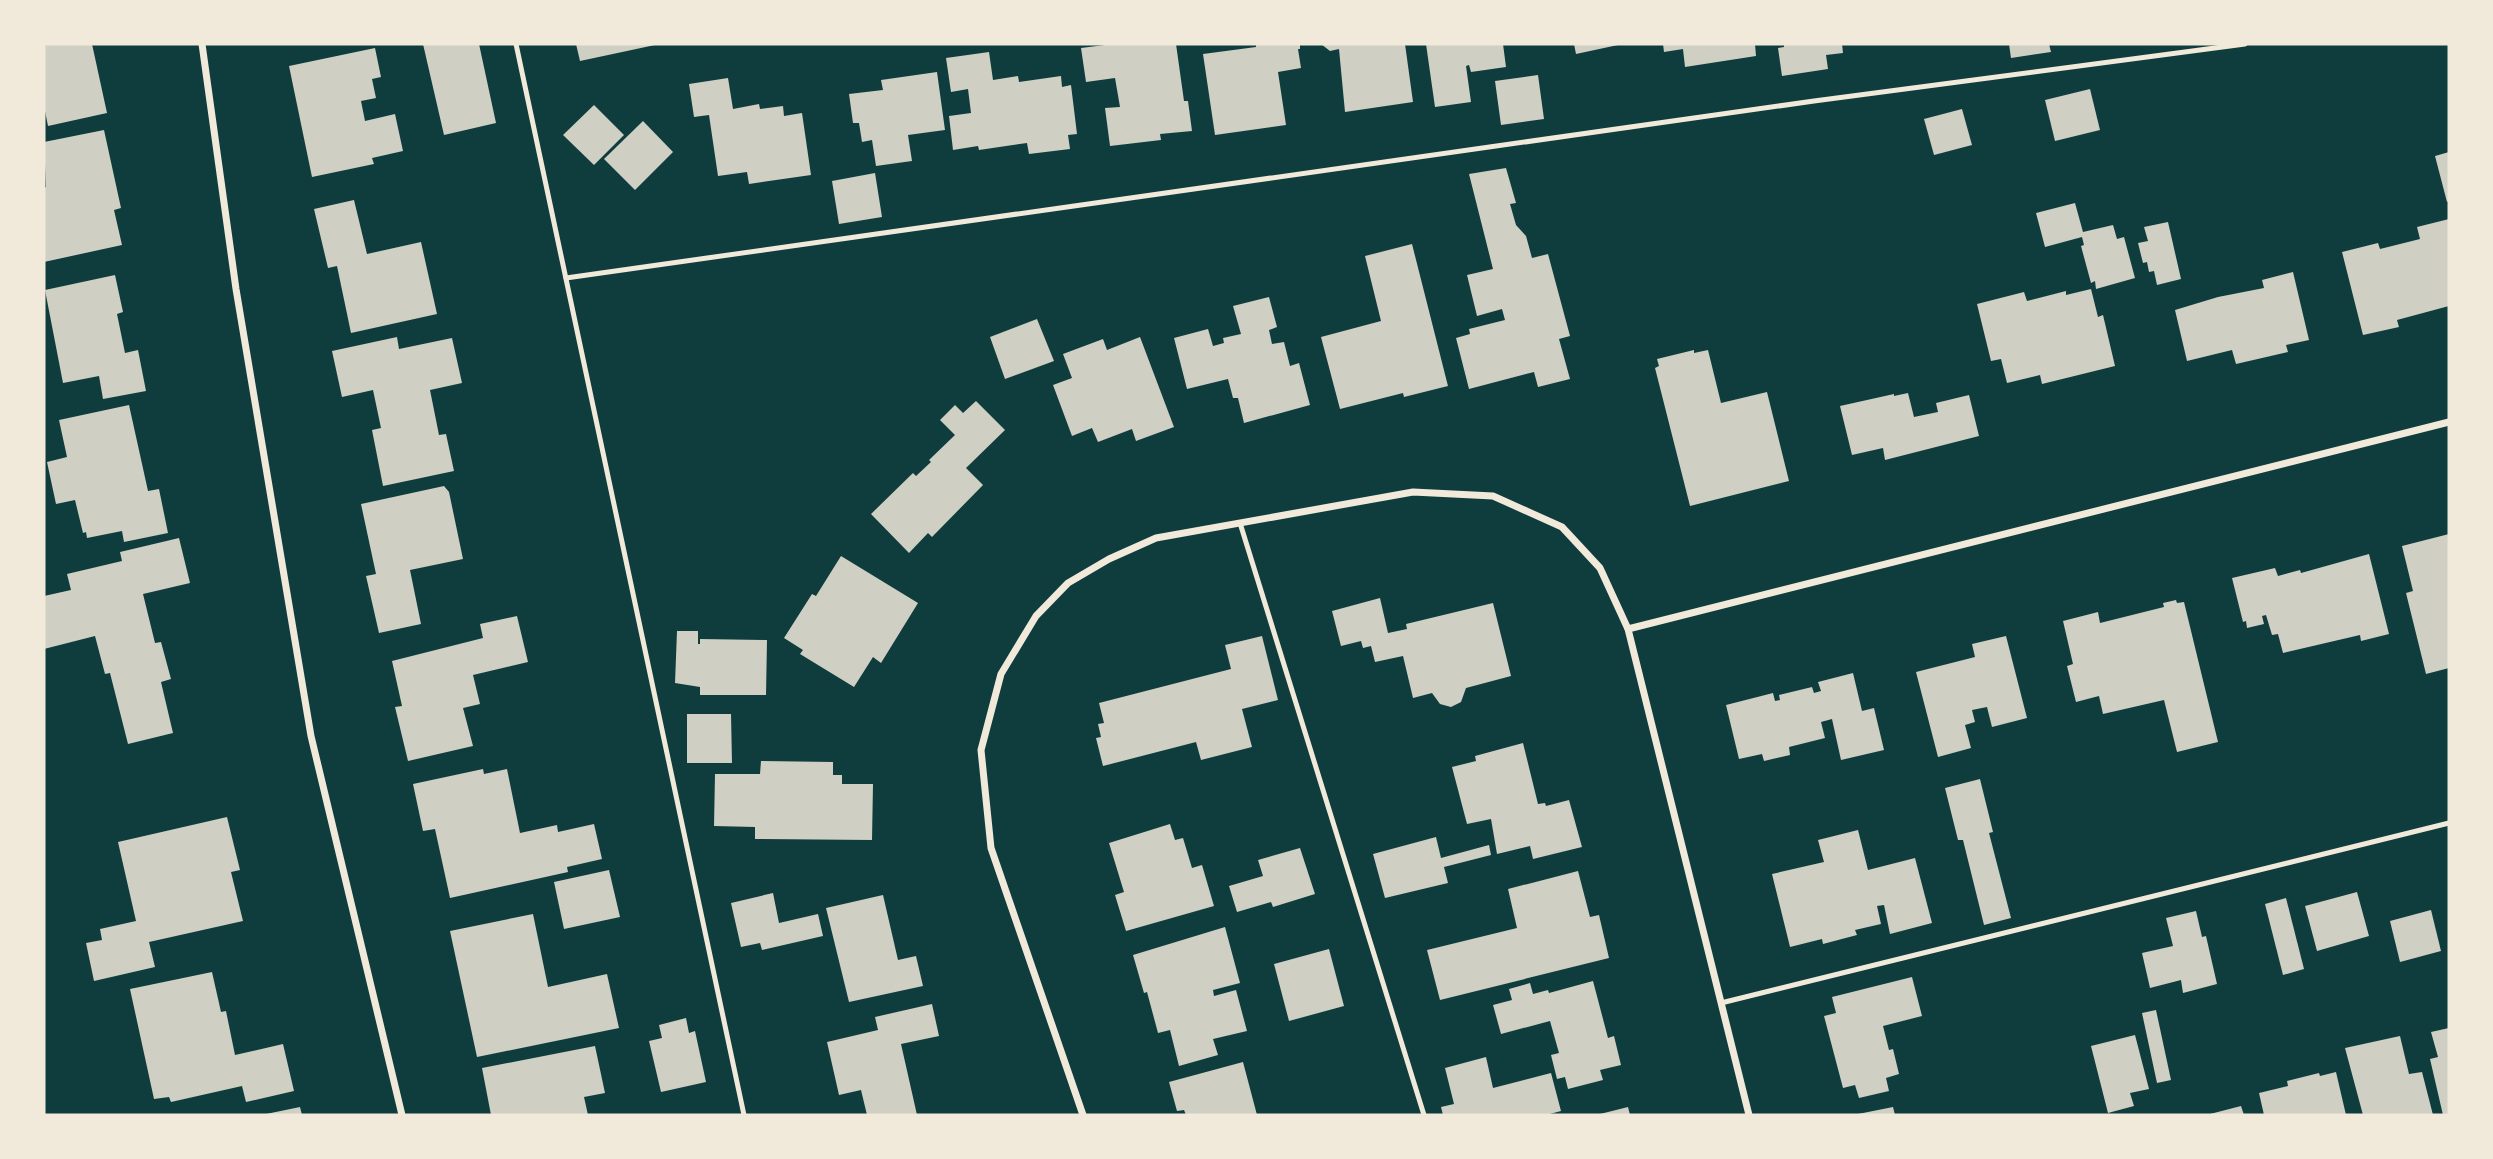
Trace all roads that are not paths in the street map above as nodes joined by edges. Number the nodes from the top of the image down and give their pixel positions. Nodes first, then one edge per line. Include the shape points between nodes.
1 (202, 44) edge
2 (516, 44) edge
3 (2245, 44) edge
4 (566, 278) junction
5 (2449, 422) edge
6 (1240, 523) junction
7 (1628, 629) junction
8 (2449, 823) edge
9 (1721, 1003) junction
10 (402, 1115) edge
11 (744, 1115) edge
12 (1083, 1115) edge
13 (1424, 1115) edge
14 (1749, 1115) edge

1 - 10 street via 236,289 311,736
2 - 4 lane
3 - 4 lane
4 - 11 lane
5 - 7 street
6 - 7 street via 1413,492 1493,496 1562,527 1600,568
6 - 12 street via 1156,538 1068,583 1036,616 1001,674 981,750 991,848
6 - 13 lane
7 - 9 street
8 - 9 lane
9 - 14 street

